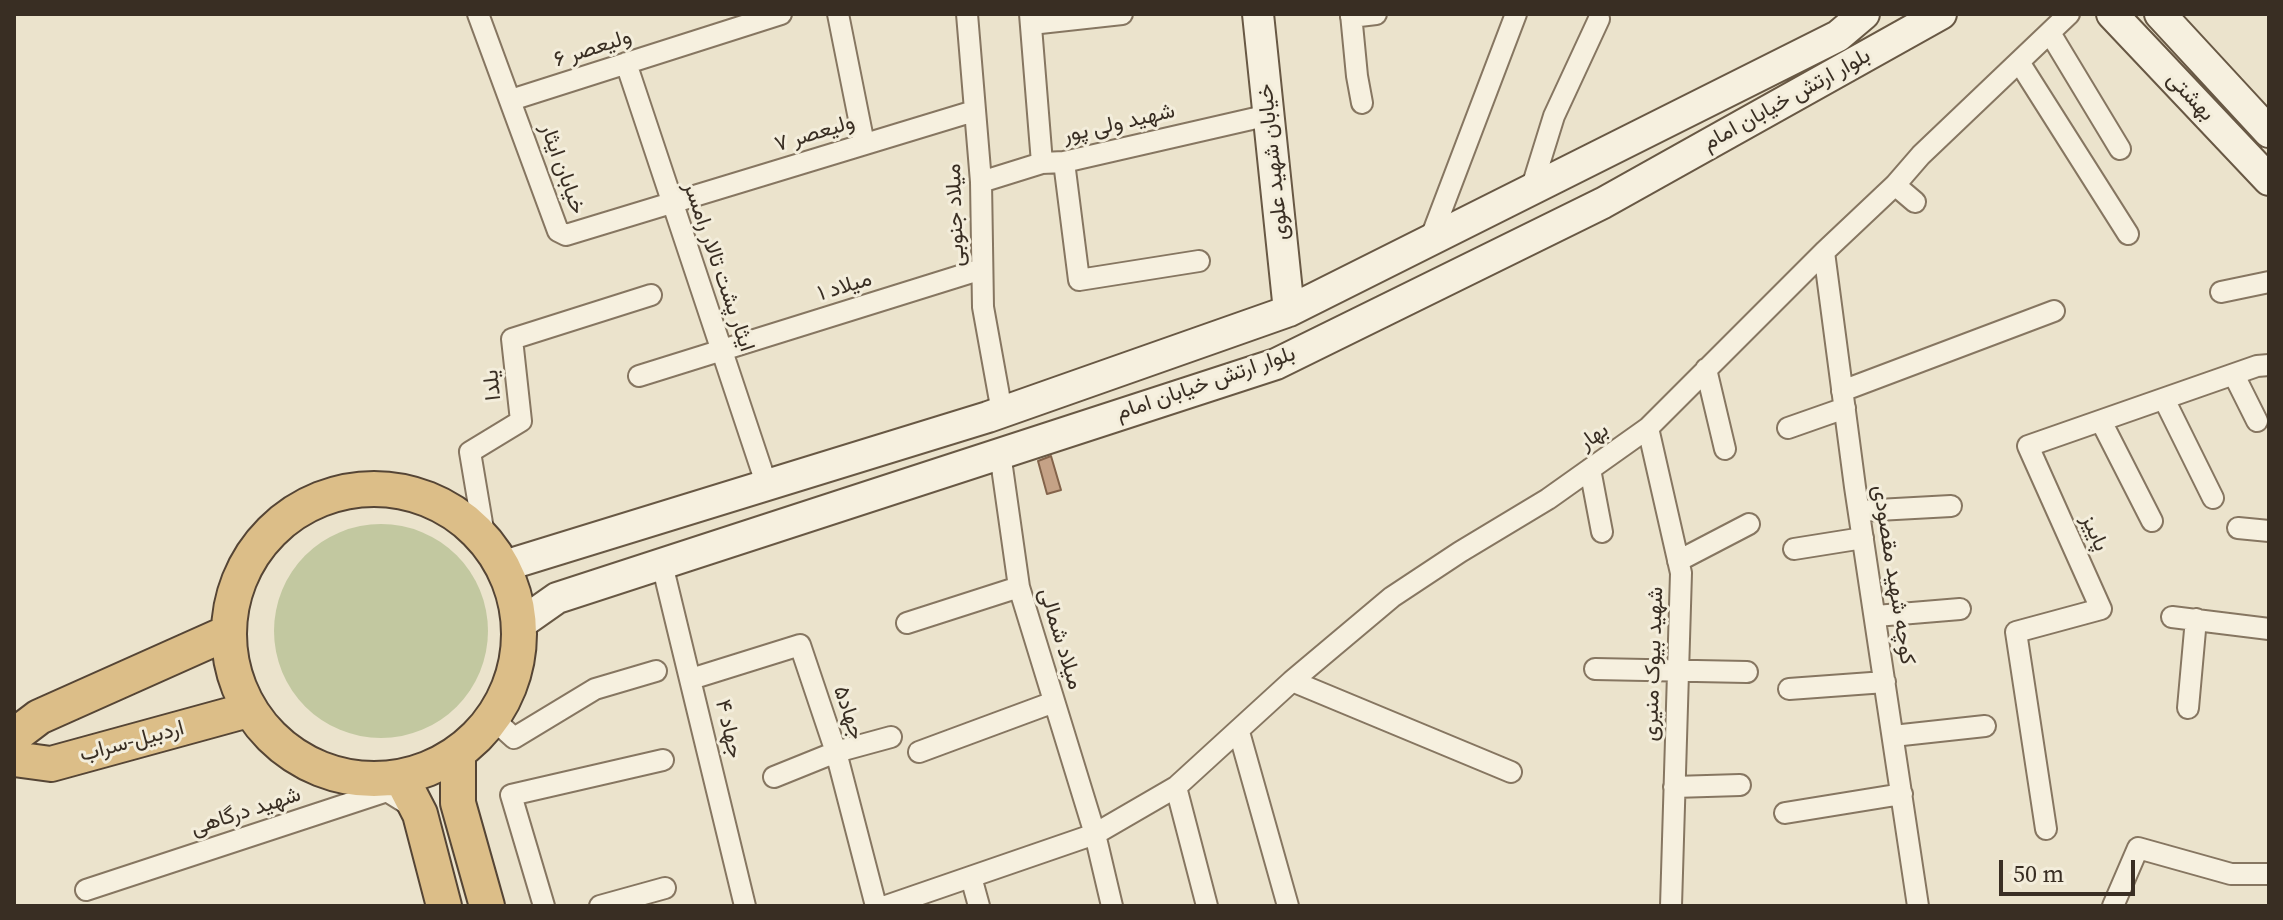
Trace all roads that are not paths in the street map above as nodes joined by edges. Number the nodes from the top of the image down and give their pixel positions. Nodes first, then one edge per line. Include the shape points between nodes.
1 (478, 14) edge
2 (781, 14) edge
3 (838, 14) edge
4 (967, 14) edge
5 (1122, 14) edge
6 (1258, 14) edge
7 (1376, 14) edge
8 (1516, 14) edge
9 (1864, 14) edge
10 (1941, 14) edge
11 (2069, 14) edge
12 (2112, 14) edge
13 (2160, 14) edge
14 (1351, 16) edge
15 (1031, 19) edge
16 (1599, 19) dead end
17 (1835, 25) edge
18 (2050, 33) junction
19 (2019, 62) junction
20 (626, 63) junction
21 (511, 100) junction
22 (1362, 103) dead end
23 (974, 111) junction
24 (1269, 115) junction
25 (2269, 132) edge
26 (864, 144) junction
27 (2120, 149) dead end
28 (1064, 162) junction
29 (1042, 163) junction
30 (2269, 180) edge
31 (981, 182) junction
32 (1895, 185) junction
33 (1531, 190) junction
34 (1915, 202) dead end
35 (671, 203) junction
36 (2128, 234) dead end
37 (1430, 240) junction
38 (1824, 252) junction
39 (1199, 261) dead end
40 (982, 269) junction
41 (2269, 282) edge
42 (2221, 292) dead end
43 (651, 295) dead end
44 (1289, 311) junction
45 (2054, 311) dead end
46 (721, 351) junction
47 (2269, 365) edge
48 (1706, 369) junction
49 (2234, 375) junction
50 (639, 376) dead end
51 (2164, 399) junction
52 (1844, 400) junction
53 (1002, 412) junction
54 (2101, 421) junction
55 (2257, 421) dead end
56 (1648, 428) junction
57 (1788, 428) dead end
58 (1725, 449) dead end
59 (1000, 453) junction
60 (1590, 469) junction
61 (767, 486) junction
62 (2213, 498) dead end
63 (1951, 506) dead end
64 (1859, 511) junction
65 (2152, 521) dead end
66 (1749, 524) dead end
67 (2238, 528) dead end
68 (2269, 531) edge
69 (1602, 532) dead end
70 (1863, 538) junction
71 (561, 549) junction
72 (1794, 549) dead end
73 (494, 554) junction
74 (1678, 561) junction
75 (662, 564) junction
76 (1019, 587) junction
77 (568, 594) junction
78 (1960, 609) dead end
79 (1876, 616) junction
80 (2172, 617) dead end
81 (2196, 619) junction
82 (907, 623) dead end
83 (520, 624) junction
84 (2269, 629) edge
85 (227, 633) junction
86 (1595, 669) dead end
87 (1678, 670) junction
88 (656, 671) dead end
89 (1747, 672) dead end
90 (691, 679) junction
91 (1292, 681) junction
92 (1885, 682) junction
93 (1789, 689) dead end
94 (1054, 702) junction
95 (2188, 708) dead end
96 (248, 710) junction
97 (492, 718) junction
98 (1985, 726) dead end
99 (1239, 732) junction
100 (14, 736) edge
101 (1893, 736) junction
102 (891, 737) dead end
103 (836, 752) junction
104 (919, 752) dead end
105 (458, 753) junction
106 (14, 759) edge
107 (663, 760) dead end
108 (1511, 772) dead end
109 (401, 777) junction
110 (774, 777) dead end
111 (1740, 785) dead end
112 (1176, 787) junction
113 (1674, 787) junction
114 (1902, 794) junction
115 (458, 803) junction
116 (419, 812) junction
117 (1785, 813) dead end
118 (2046, 829) dead end
119 (1095, 834) junction
120 (2269, 874) edge
121 (971, 877) junction
122 (665, 888) dead end
123 (86, 890) dead end
124 (444, 906) edge
125 (487, 906) edge
126 (544, 906) edge
127 (600, 906) edge
128 (745, 906) edge
129 (876, 906) edge
130 (886, 906) edge
131 (979, 906) edge
132 (1112, 906) edge
133 (1207, 906) edge
134 (1288, 906) edge
135 (1671, 906) edge
136 (1918, 906) edge
137 (2113, 906) edge

1 - 21 street, خیابان ایثار
2 - 20 street, ولیعصر ۶
3 - 26 street
4 - 23 street, میلاد جنوبی
5 - 15 street
6 - 24 main road, خیابان شهید علوی
7 - 14 street
8 - 37 street
9 - 17 main road, بلوار ارتش خیابان امام
10 - 59 main road, بلوار ارتش خیابان امام via 1603,203 1276,364
11 - 18 street, بهار
12 - 30 main road, بهشتی
13 - 25 main road, بهشتی
14 - 22 street
15 - 29 street
16 - 33 street via 1554,116
17 - 33 main road, بلوار ارتش خیابان امام
18 - 19 street, بهار
18 - 27 street
19 - 32 street, بهار
19 - 36 street
20 - 21 street, ولیعصر ۶
20 - 35 street, ایثار پشت تالار رامسر
21 - 35 street, خیابان ایثار via 558,231 576,233
23 - 26 street, ولیعصر ۷
23 - 31 street, میلاد جنوبی
24 - 28 street, شهید ولی پور
24 - 44 main road, خیابان شهید علوی
26 - 35 street, ولیعصر ۷
28 - 29 street, شهید ولی پور
28 - 39 street via 1079,280
29 - 31 street, شهید ولی پور
31 - 40 street, میلاد جنوبی
32 - 34 street
32 - 38 street, بهار
33 - 37 main road, بلوار ارتش خیابان امام
35 - 46 street, ایثار پشت تالار رامسر
37 - 44 main road, بلوار ارتش خیابان امام
38 - 48 street, بهار
38 - 52 street, کوچه شهید مقصودی
40 - 46 street, میلاد ۱
40 - 53 street, میلاد جنوبی via 983,307
41 - 42 street
43 - 73 street, یلدا via 512,339 521,421 470,452
44 - 53 main road, بلوار ارتش خیابان امام
45 - 52 street
46 - 50 street, میلاد ۱
46 - 61 street, ایثار پشت تالار رامسر
47 - 49 street, پاییز
48 - 56 street, بهار
48 - 58 street
49 - 51 street, پاییز
49 - 55 street
51 - 54 street, پاییز
51 - 62 street
52 - 57 street
52 - 64 street, کوچه شهید مقصودی
53 - 61 main road, بلوار ارتش خیابان امام
54 - 65 street
54 - 118 street, پاییز via 2028,446 2101,609 2016,632
56 - 60 street, بهار
56 - 74 street, شهید بیوک منیری
59 - 75 main road, بلوار ارتش خیابان امام
59 - 76 street, میلاد شمالی
60 - 69 street
60 - 91 street, بهار via 1392,597
61 - 71 main road, بلوار ارتش خیابان امام
63 - 64 street
64 - 70 street, کوچه شهید مقصودی
66 - 74 street
67 - 68 street
70 - 72 street
70 - 79 street, کوچه شهید مقصودی
71 - 73 main road, بلوار ارتش خیابان امام
71 - 77 main road via 548,572 553,585
73 - 83 highway via 515,594
73 - 85 highway via 473,526 430,499 381,487 330,494 289,514 255,547 234,588
74 - 87 street, شهید بیوک منیری
75 - 77 main road, بلوار ارتش خیابان امام
75 - 90 street, جهاد ۴
76 - 82 street
76 - 94 street, میلاد شمالی
77 - 83 main road, بلوار ارتش خیابان امام
78 - 79 street
79 - 92 street, کوچه شهید مقصودی
80 - 81 street
81 - 84 street
81 - 95 street
83 - 97 highway via 517,661
85 - 96 highway via 232,673
85 - 100 highway via 39,717
86 - 87 street
87 - 89 street
87 - 113 street, شهید بیوک منیری
88 - 97 street via 595,689 514,738
90 - 103 street, جهاد۵ via 800,645
90 - 128 street, جهاد ۴
91 - 99 street, بهار
91 - 108 street
92 - 93 street
92 - 101 street, کوچه شهید مقصودی
94 - 104 street
94 - 119 street, میلاد شمالی
96 - 106 highway, اردبیل-سراب via 51,764
96 - 109 highway via 277,744 314,767 357,779
97 - 105 highway
98 - 101 street
99 - 112 street, بهار
99 - 134 street
101 - 114 street, کوچه شهید مقصودی
102 - 103 street
103 - 110 street
103 - 129 street, جهاد۵
105 - 109 highway
105 - 115 highway
107 - 126 street via 511,795
109 - 116 highway
111 - 113 street
112 - 119 street, بهار
112 - 133 street
113 - 135 street, شهید بیوک منیری
114 - 117 street
114 - 136 street, کوچه شهید مقصودی
115 - 116 highway via 449,795 435,794
115 - 125 highway
116 - 123 street, شهید درگاهی via 387,791
116 - 124 highway
119 - 121 street, بهار
119 - 132 street, میلاد شمالی
120 - 137 street via 2231,874 2138,848
121 - 130 street, بهار
121 - 131 street
122 - 127 street

